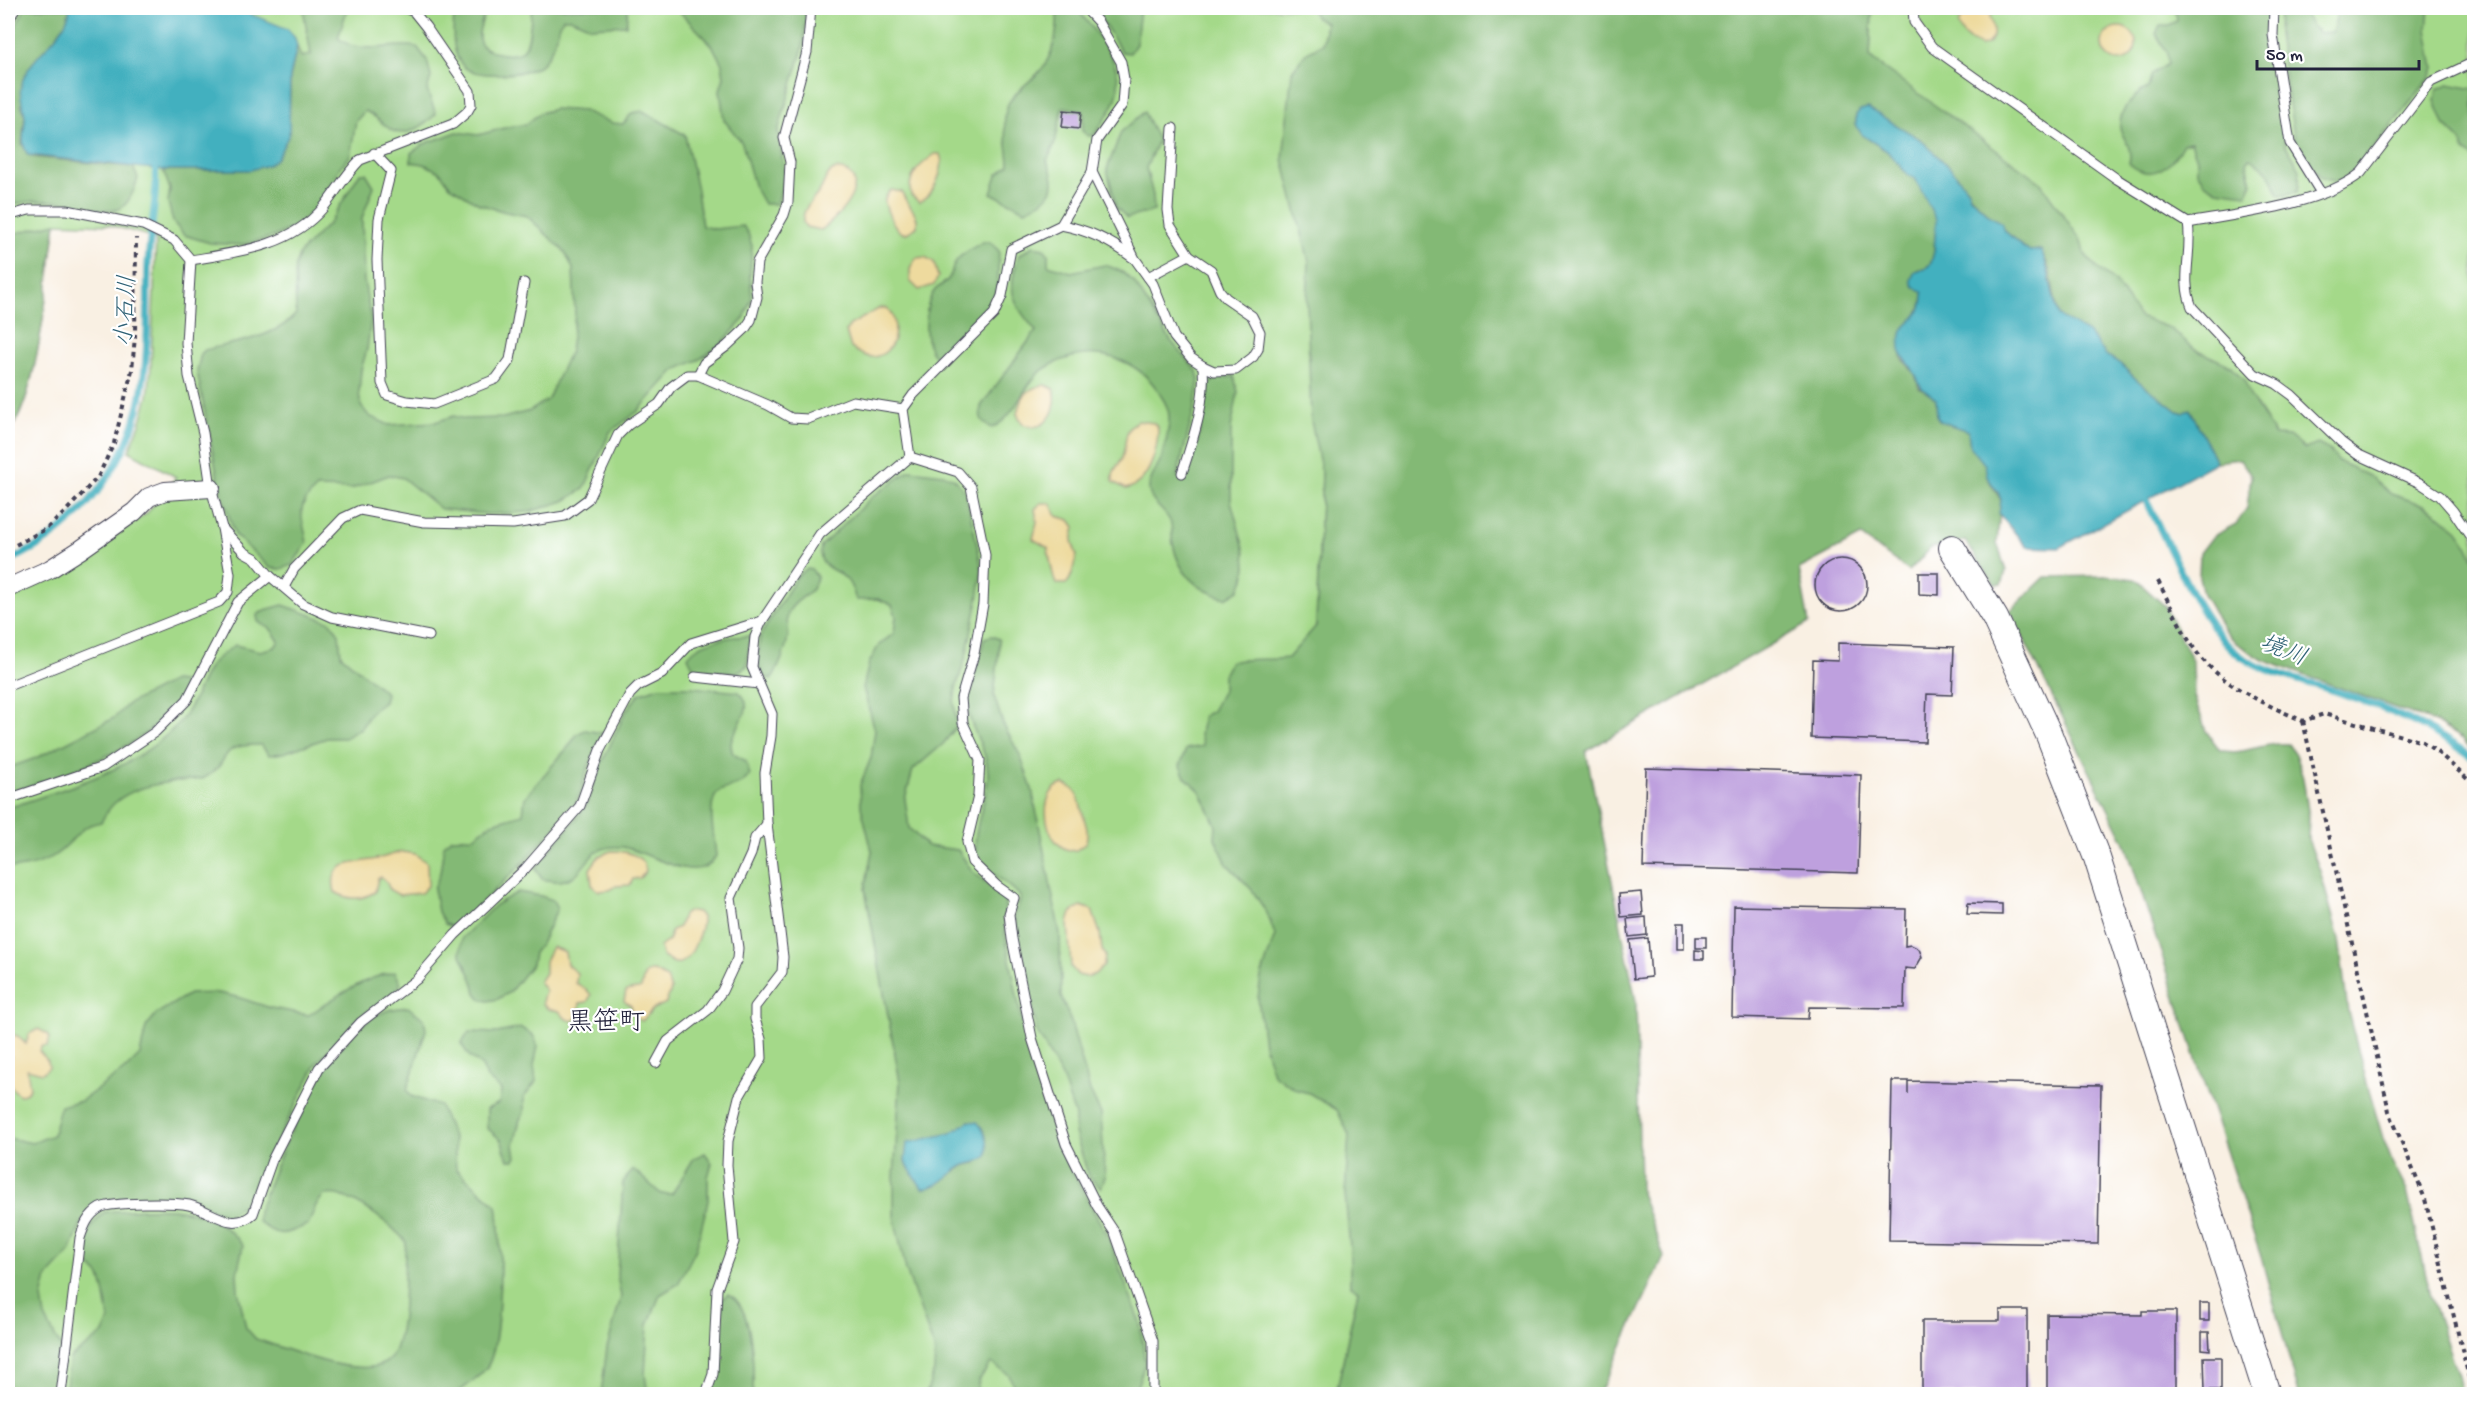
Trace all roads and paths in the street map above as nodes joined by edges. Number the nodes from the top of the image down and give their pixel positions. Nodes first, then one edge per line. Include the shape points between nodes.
1 (15, 8) edge
2 (405, 8) edge
3 (811, 8) edge
4 (1085, 8) edge
5 (1913, 8) edge
6 (2274, 8) edge
7 (8, 22) edge
8 (2475, 62) edge
9 (1173, 128) dead end
10 (374, 153) junction
11 (1092, 172) junction
12 (2320, 194) junction
13 (8, 216) edge
14 (2188, 223) junction
15 (140, 225) junction
16 (1061, 225) junction
17 (1189, 255) junction
18 (1135, 259) junction
19 (191, 260) junction
20 (1148, 276) junction
21 (524, 283) dead end
22 (1203, 366) junction
23 (698, 375) junction
24 (903, 408) junction
25 (910, 457) junction
26 (1182, 473) dead end
27 (211, 488) junction
28 (222, 528) junction
29 (2475, 542) edge
30 (1952, 548) dead end
31 (8, 549) edge
32 (270, 576) junction
33 (2158, 581) dead end
34 (284, 587) junction
35 (8, 588) edge
36 (762, 621) junction
37 (429, 636) dead end
38 (695, 677) dead end
39 (759, 684) junction
40 (8, 686) edge
41 (2303, 721) junction
42 (2475, 785) edge
43 (8, 799) edge
44 (767, 824) junction
45 (656, 1063) dead end
46 (61, 1395) edge
47 (706, 1395) edge
48 (1153, 1395) edge
49 (2268, 1395) edge
50 (2473, 1395) edge

1 - 7 lane
2 - 10 lane via 414,12 426,27 470,92 471,105 453,124
3 - 23 lane via 807,52 784,138 790,162 784,215 757,262 757,297 751,320 704,363
4 - 11 lane via 1098,22 1121,62 1124,79 1122,105 1097,140
5 - 14 lane via 1914,22 1932,47 2117,178
6 - 12 lane via 2273,35 2290,143
8 - 12 lane via 2431,82 2361,172 2348,183
9 - 17 lane via 1168,210 1170,225
10 - 19 lane via 350,170 322,209 286,237 270,244
10 - 21 lane via 391,171 379,219 377,260 382,383 387,395 434,404 496,379 510,360
11 - 16 lane
11 - 18 lane
12 - 14 lane via 2272,208
13 - 15 lane via 29,210 67,210
14 - 29 lane via 2191,241 2186,282 2192,307 2255,374 2292,395 2341,442 2440,496
15 - 19 lane via 174,240
15 - 31 path via 132,370 114,443 98,477 65,512 46,529
16 - 18 lane via 1089,231
16 - 24 lane via 1011,249 1002,296 994,314
17 - 20 lane
17 - 22 lane via 1211,270 1220,291 1252,316 1260,332 1253,357 1236,370 1214,371
18 - 20 lane
19 - 27 lane via 186,343
20 - 22 lane via 1174,336 1191,358
22 - 26 lane via 1202,398
23 - 24 lane via 790,418 808,419 854,402
23 - 34 lane via 687,375 671,387 659,404 618,435 588,499 565,516 513,524 424,522 360,510 343,519 294,569
24 - 25 lane
25 - 36 lane via 820,534
25 - 48 lane via 958,472 971,487 985,555 981,614 961,698 963,723 980,760 978,796 967,842 972,862 1014,898 1009,914 1012,939 1032,1038 1066,1144 1115,1233 1153,1341
27 - 28 lane
27 - 35 street via 165,491 149,497 107,532 60,563
28 - 32 lane
28 - 40 lane via 230,574 228,592 219,602
30 - 49 street via 2010,650 2049,735 2097,858
32 - 34 lane
32 - 43 lane via 238,602 187,700 155,732 103,767
33 - 41 path via 2198,654 2230,684
34 - 37 lane via 303,604 332,617
36 - 39 lane via 755,637 752,667
36 - 46 lane via 692,643 662,674 630,694 600,750 580,806 525,869 455,935 417,979 361,1022 319,1068 272,1160 253,1214 238,1222 176,1203 102,1207 91,1215 80,1238
38 - 39 lane
39 - 44 lane via 772,714 765,773
41 - 42 path via 2324,714 2423,742
41 - 50 path via 2389,1111 2425,1198
44 - 45 lane via 755,838 731,898 737,959 708,1010 668,1041
44 - 47 lane via 782,972 755,1007 762,1058 739,1097 728,1141 734,1242 717,1289 713,1374

